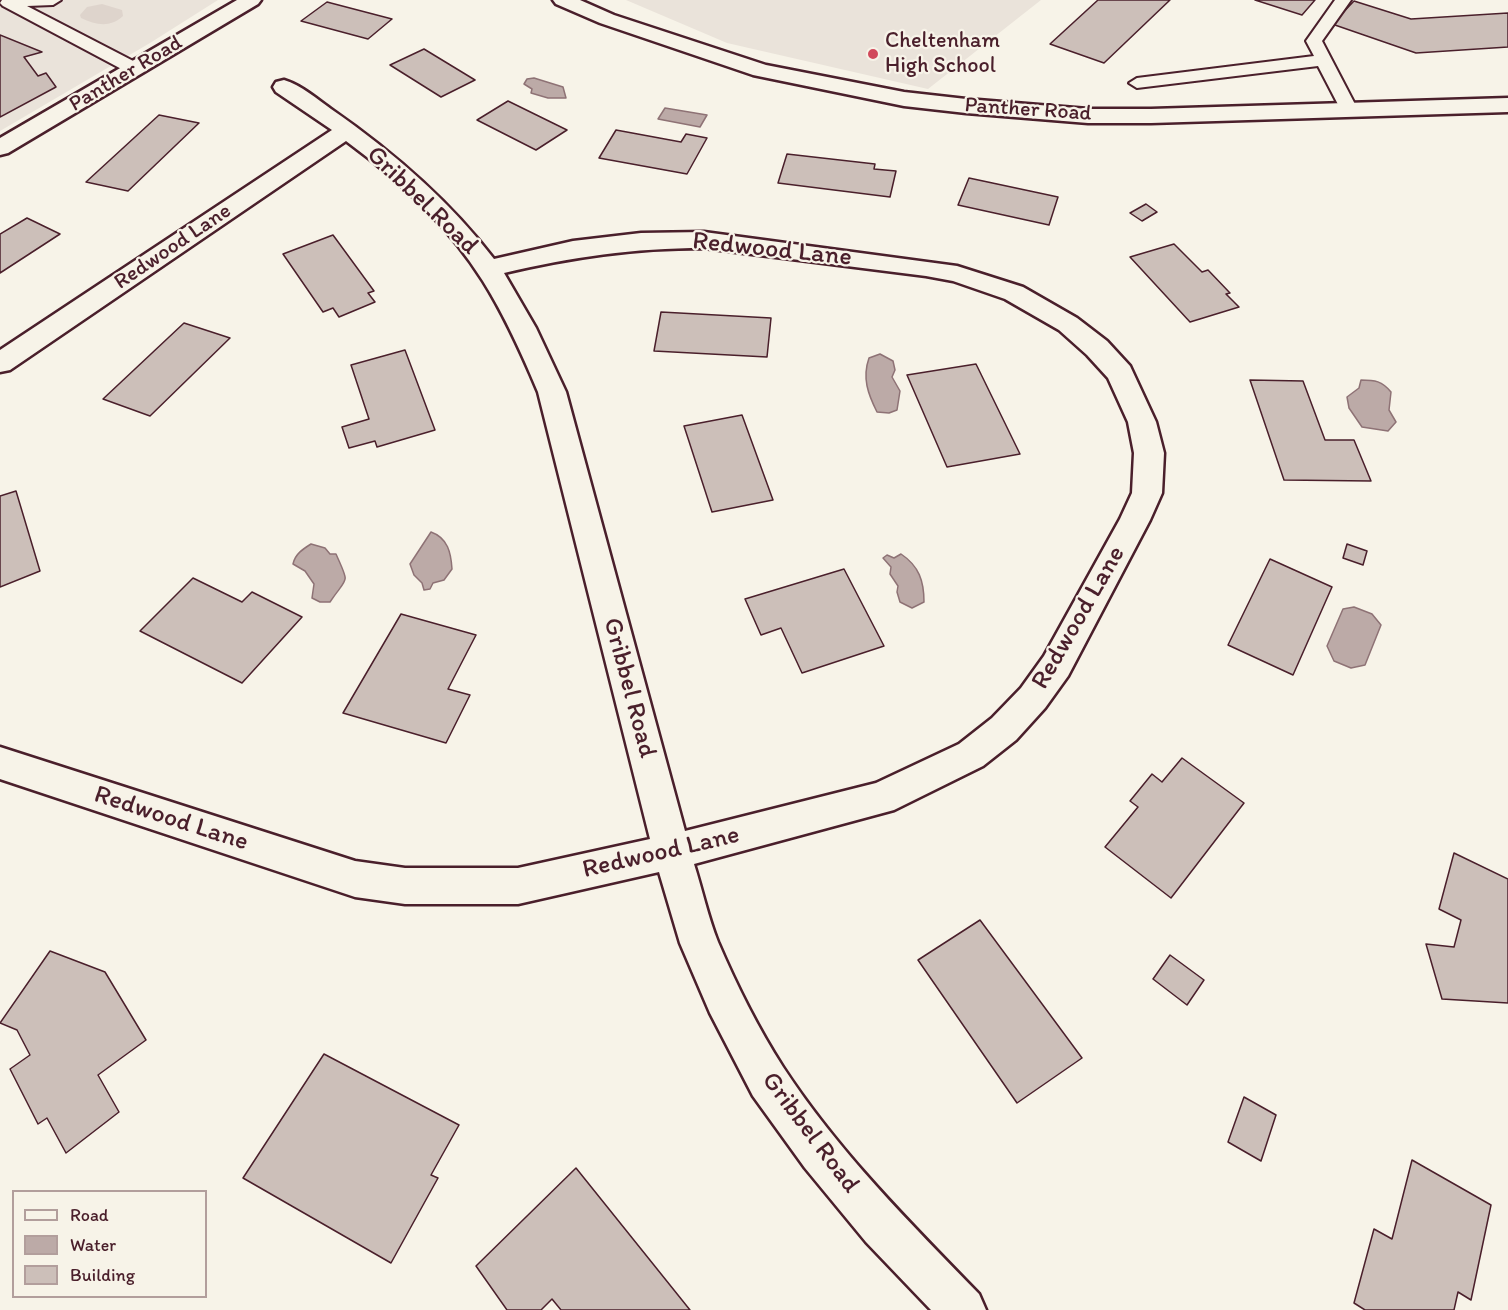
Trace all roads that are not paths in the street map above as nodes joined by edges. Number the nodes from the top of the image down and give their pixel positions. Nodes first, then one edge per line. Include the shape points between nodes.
1 (53, 0) edge
2 (563, 0) edge
3 (1343, 0) edge
4 (248, 1) edge
5 (4, 3) edge
6 (1324, 60) junction
7 (135, 69) junction
8 (1137, 83) dead end
9 (284, 87) dead end
10 (1508, 105) edge
11 (1349, 110) junction
12 (346, 131) junction
13 (0, 148) edge
14 (488, 268) junction
15 (0, 363) edge
16 (0, 763) edge
17 (672, 852) junction
18 (963, 1310) edge

1 - 5 lane
2 - 11 street, Panther Road via 607,19 761,70 904,99 1088,116
3 - 6 lane via 1314,41
4 - 7 street, Panther Road
5 - 7 lane
6 - 8 lane
6 - 11 lane
7 - 13 street, Panther Road
9 - 12 street, Gribbel Road
10 - 11 street, Panther Road
12 - 14 street, Gribbel Road via 388,160 463,235
12 - 15 street, Redwood Lane
14 - 17 street, Gribbel Road via 524,329 552,392
14 - 17 street, Redwood Lane via 620,242 704,240 957,274 1014,292 1053,313 1084,337 1120,373 1142,422 1149,453 1149,478 1135,520 1056,666 1004,729 971,755 880,798
16 - 17 street, Redwood Lane via 355,879 405,886 518,886
17 - 18 street, Gribbel Road via 699,943 768,1081 882,1226

